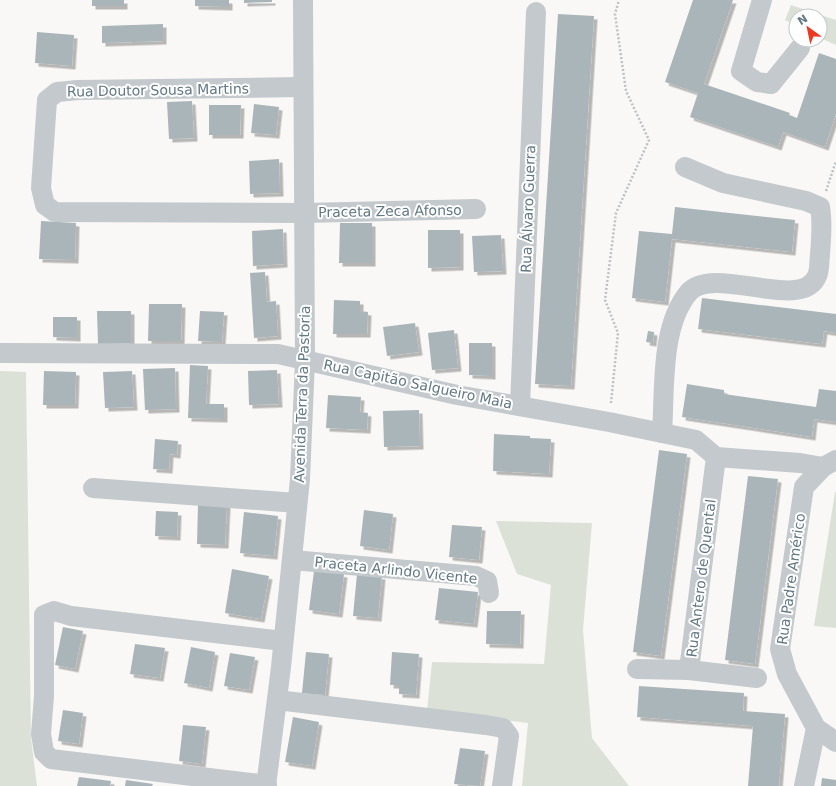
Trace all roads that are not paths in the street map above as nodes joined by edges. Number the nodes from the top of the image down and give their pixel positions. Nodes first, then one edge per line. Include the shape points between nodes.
1 (303, 0) edge
2 (762, 0) edge
3 (536, 12) dead end
4 (800, 48) dead end
5 (303, 87) junction
6 (685, 167) dead end
7 (476, 209) dead end
8 (304, 213) junction
9 (0, 353) edge
10 (305, 360) junction
11 (520, 406) junction
12 (653, 431) junction
13 (716, 457) junction
14 (830, 464) edge
15 (94, 488) dead end
16 (297, 503) junction
17 (292, 560) junction
18 (489, 593) dead end
19 (284, 641) junction
20 (637, 669) dead end
21 (689, 670) junction
22 (756, 678) dead end
23 (277, 700) junction
24 (816, 728) junction
25 (836, 742) edge
26 (267, 785) edge
27 (502, 786) edge
28 (804, 786) edge

1 - 5 street, Avenida Terra da Pastoria
2 - 4 street via 741,70 757,82 771,84
3 - 11 street, Rua Álvaro Guerra
5 - 8 street, Avenida Terra da Pastoria
5 - 8 street, Rua Doutor Sousa Martins via 57,92 47,100 41,188 45,205 54,212
6 - 12 street via 723,183 806,201 820,207 823,224 817,276 806,288 790,291 711,282 690,291 678,308 668,344
7 - 8 street, Praceta Zeca Afonso
8 - 10 street, Avenida Terra da Pastoria
9 - 10 street, Rua Capitão Salgueiro Maia via 278,354
10 - 11 street, Rua Capitão Salgueiro Maia via 457,395
10 - 16 street, Avenida Terra da Pastoria
11 - 12 street, Rua Capitão Salgueiro Maia
12 - 13 street, Rua Capitão Salgueiro Maia via 696,440
13 - 14 street
13 - 21 street, Rua Antero de Quental
14 - 24 street, Rua Padre Américo via 804,487 780,649 787,674
15 - 16 street
16 - 17 street, Avenida Terra da Pastoria
17 - 18 street, Praceta Arlindo Vicente via 476,576 488,581
17 - 19 street, Avenida Terra da Pastoria
19 - 23 street, Avenida Terra da Pastoria
19 - 26 street via 71,616 54,611 44,615 44,696 40,734 44,752 51,759
20 - 21 street, Rua Antero de Quental
21 - 22 street
23 - 26 street, Avenida Terra da Pastoria
23 - 27 street via 503,728 509,736
24 - 25 street, Rua Padre Américo
24 - 28 street

